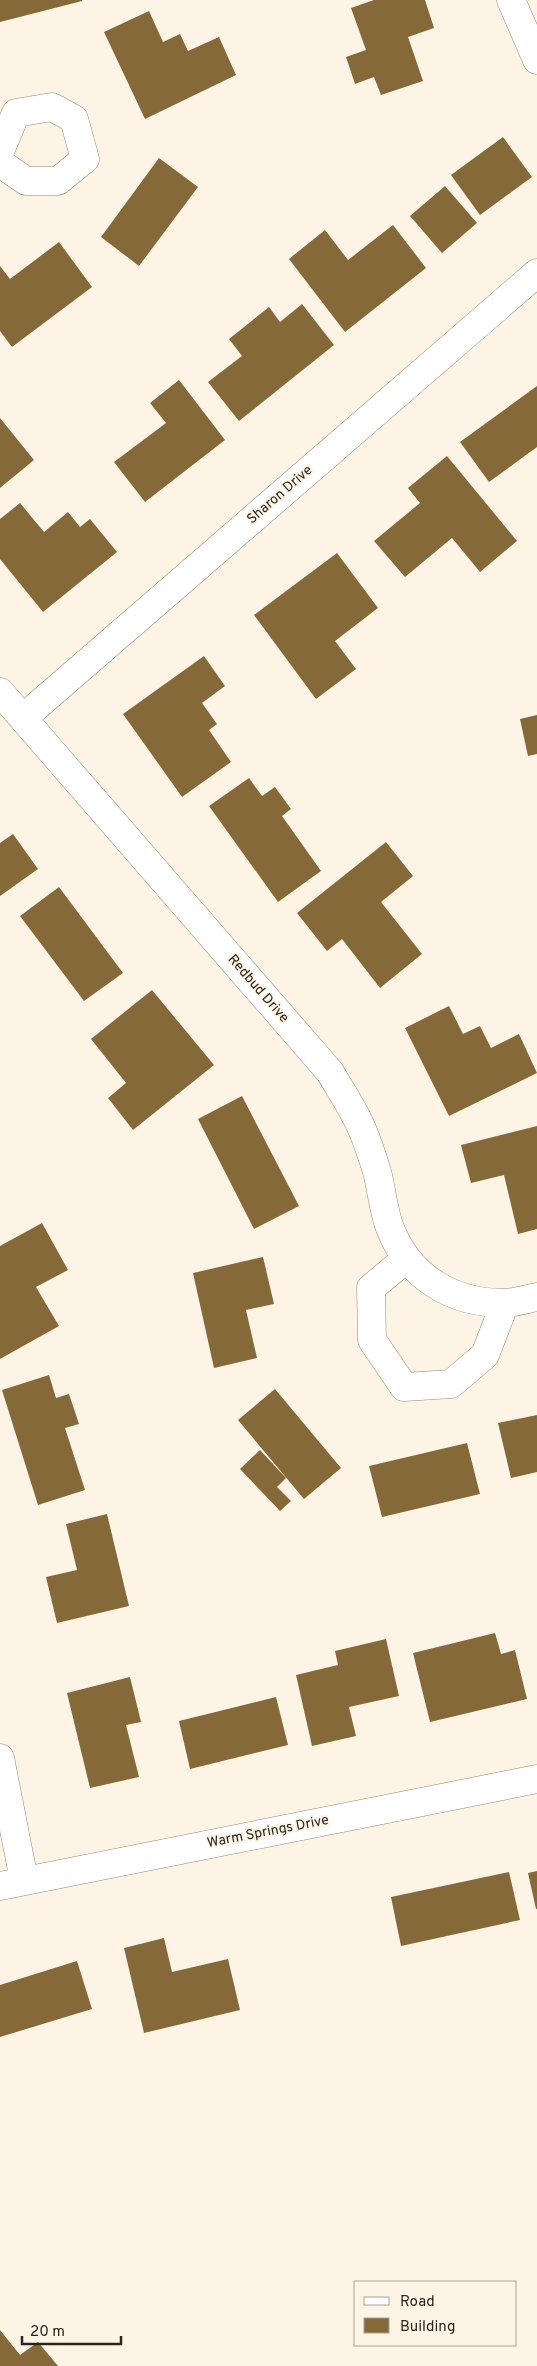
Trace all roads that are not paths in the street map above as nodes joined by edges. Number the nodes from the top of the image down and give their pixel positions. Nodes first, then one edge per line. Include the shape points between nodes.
1 (511, 0) edge
2 (537, 60) edge
3 (0, 151) edge
4 (0, 163) edge
5 (537, 273) edge
6 (0, 692) edge
7 (23, 718) junction
8 (406, 1259) junction
9 (537, 1297) edge
10 (505, 1303) junction
11 (0, 1758) edge
12 (537, 1779) edge
13 (12, 1883) edge

1 - 2 street
3 - 4 street via 16,113 52,107 74,119 85,159 58,181 26,181
5 - 7 street, Sharon Drive
6 - 7 street, Redbud Drive
7 - 8 street, Redbud Drive via 330,1072 365,1136 389,1226
8 - 10 street, Redbud Drive via 435,1286 453,1295 474,1301
8 - 10 street via 371,1288 372,1340 404,1387 451,1384 485,1355
9 - 10 street, Redbud Drive
11 - 13 street
12 - 13 street, Warm Springs Drive

